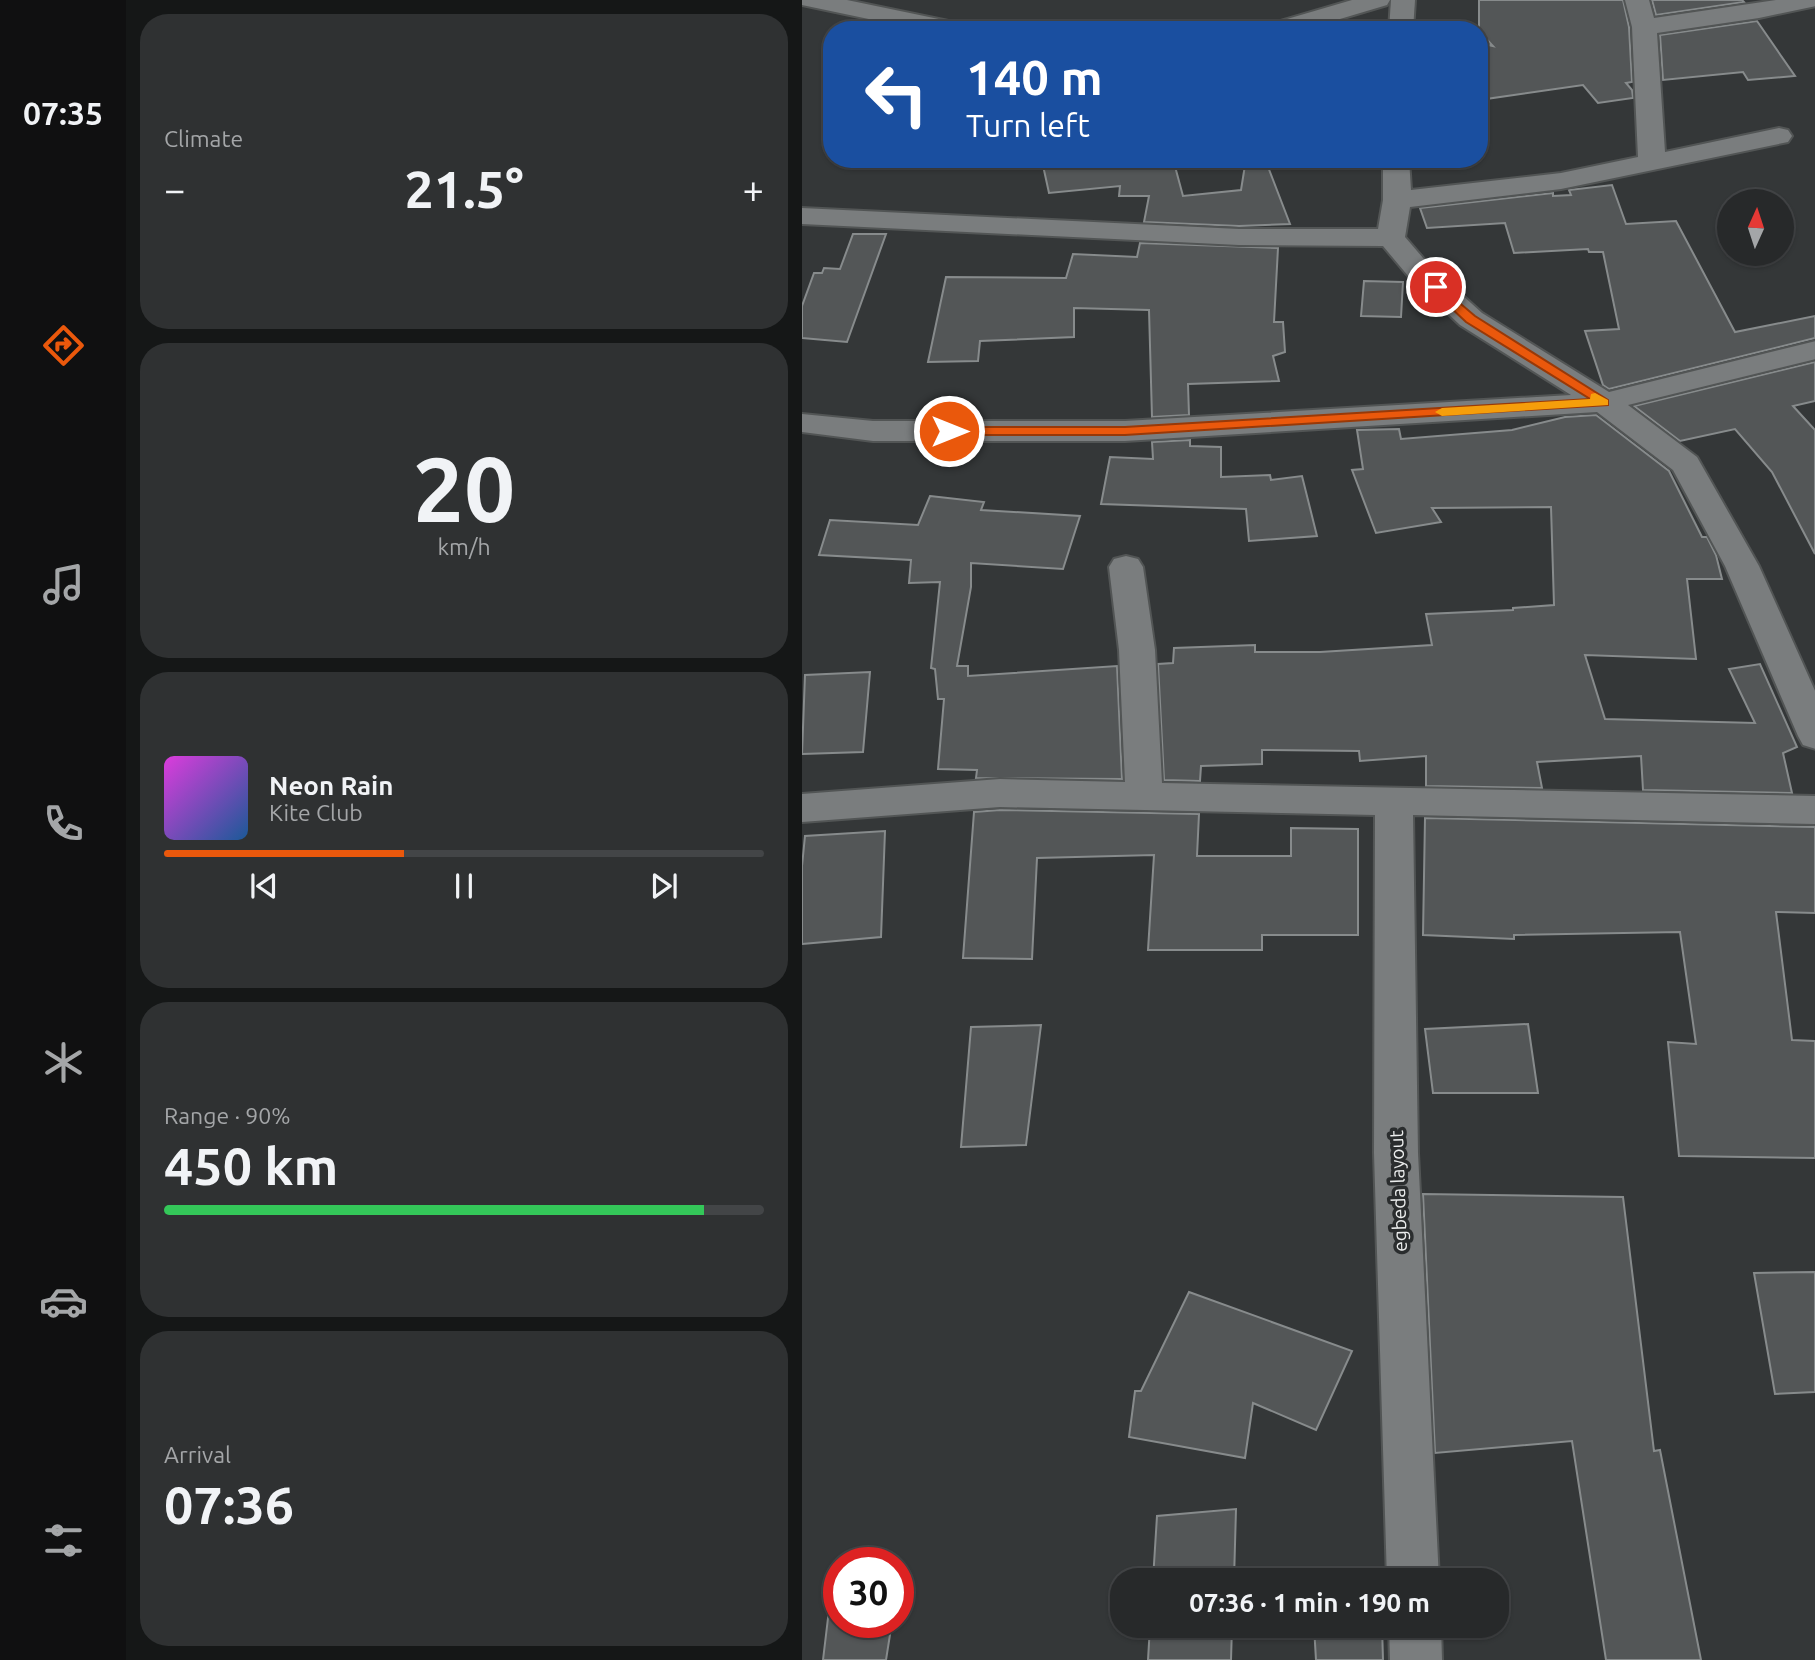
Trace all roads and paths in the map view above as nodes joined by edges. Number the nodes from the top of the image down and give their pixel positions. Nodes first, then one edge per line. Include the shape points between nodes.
1 (811, 0) edge
2 (1378, 0) edge
3 (1403, 0) edge
4 (1637, 0) edge
5 (1811, 0) edge
6 (914, 21) edge
7 (1307, 21) edge
8 (1402, 21) edge
9 (1644, 27) junction
10 (1779, 136) dead end
11 (1652, 164) junction
12 (1396, 168) edge
13 (1397, 200) junction
14 (802, 215) edge
15 (1391, 238) junction
16 (1815, 350) edge
17 (1604, 402) junction
18 (802, 423) edge
19 (1126, 566) dead end
20 (1815, 736) edge
21 (1144, 795) junction
22 (1394, 801) junction
23 (802, 808) edge
24 (1815, 810) edge
25 (1413, 1568) edge
26 (1415, 1638) edge
27 (1416, 1660) edge

1 - 6 street
2 - 7 street
3 - 8 street
4 - 9 street
5 - 9 street
9 - 11 street
10 - 11 street
11 - 13 street via 1561,181
12 - 13 street
13 - 15 street
14 - 15 street via 1239,237
15 - 17 street via 1471,319
16 - 17 street
17 - 18 street via 1125,431 873,430
17 - 20 street via 1686,464 1742,566
19 - 21 street via 1137,650
21 - 22 street
21 - 23 street via 1000,793
22 - 24 street
22 - 25 street, egbeda layout via 1396,1153
26 - 27 street

